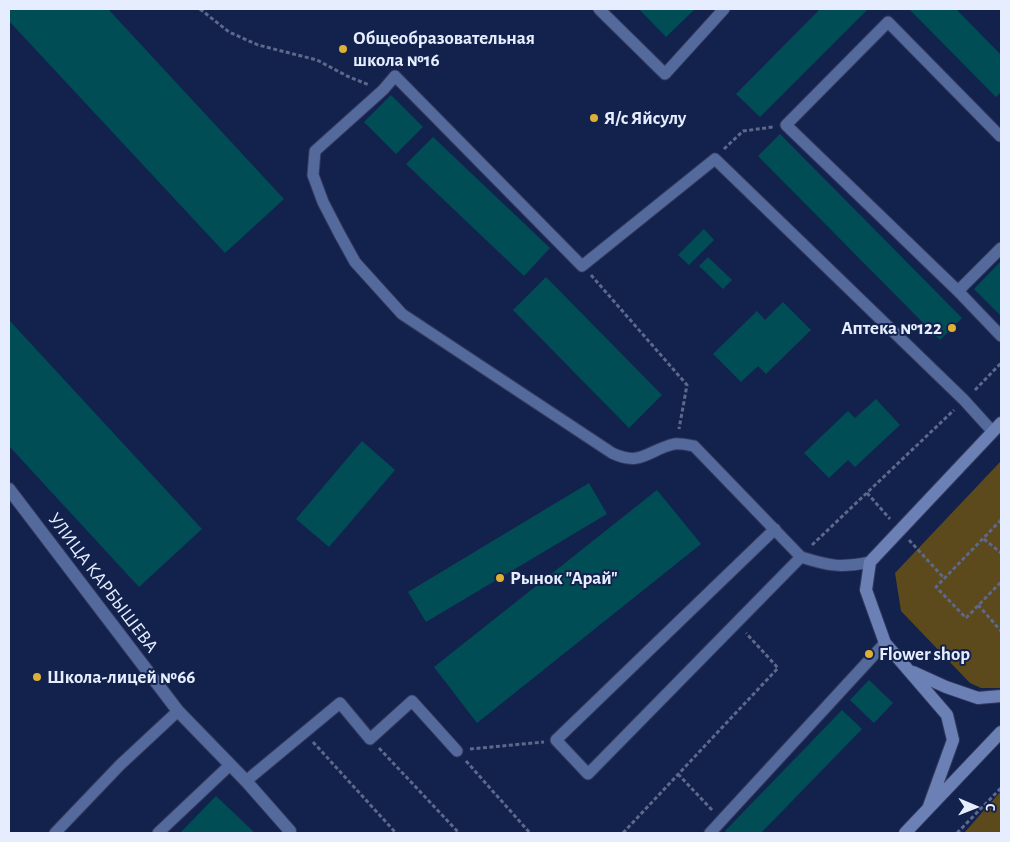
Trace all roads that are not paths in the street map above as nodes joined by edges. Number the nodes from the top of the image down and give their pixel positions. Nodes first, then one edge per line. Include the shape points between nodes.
1 (599, 9) edge
2 (724, 9) edge
3 (1001, 135) edge
4 (1001, 248) edge
5 (958, 291) junction
6 (1001, 336) edge
7 (997, 428) edge
8 (9, 489) edge
9 (774, 529) junction
10 (802, 557) junction
11 (870, 562) junction
12 (885, 643) junction
13 (908, 670) junction
14 (1001, 696) edge
15 (178, 711) junction
16 (1001, 732) edge
17 (457, 751) road end
18 (230, 765) junction
19 (246, 782) junction
20 (928, 809) junction
21 (290, 831) dead end
22 (55, 833) edge
23 (158, 833) edge
24 (710, 833) edge
25 (905, 833) edge

1 - 2 lane via 665,74
3 - 5 lane via 888,22 786,126
4 - 5 lane
5 - 6 lane
7 - 9 lane via 964,400 715,158 582,266 395,76 315,151 313,175 323,202 355,262 402,314 622,458 635,460 676,443 694,446
7 - 11 main road
8 - 15 street, УЛИЦА КАРБЫШЕВА
9 - 10 lane
9 - 10 lane via 556,740 588,774
10 - 11 lane via 840,566
11 - 12 main road via 866,590
12 - 13 main road
12 - 24 lane
13 - 14 main road via 978,698
13 - 20 main road via 947,715 953,740
15 - 18 street, УЛИЦА КАРБЫШЕВА
15 - 22 lane via 120,765
16 - 20 main road
17 - 19 lane via 412,701 370,739 340,703
18 - 19 street, УЛИЦА КАРБЫШЕВА
18 - 23 lane
19 - 21 street, УЛИЦА КАРБЫШЕВА
20 - 25 main road

